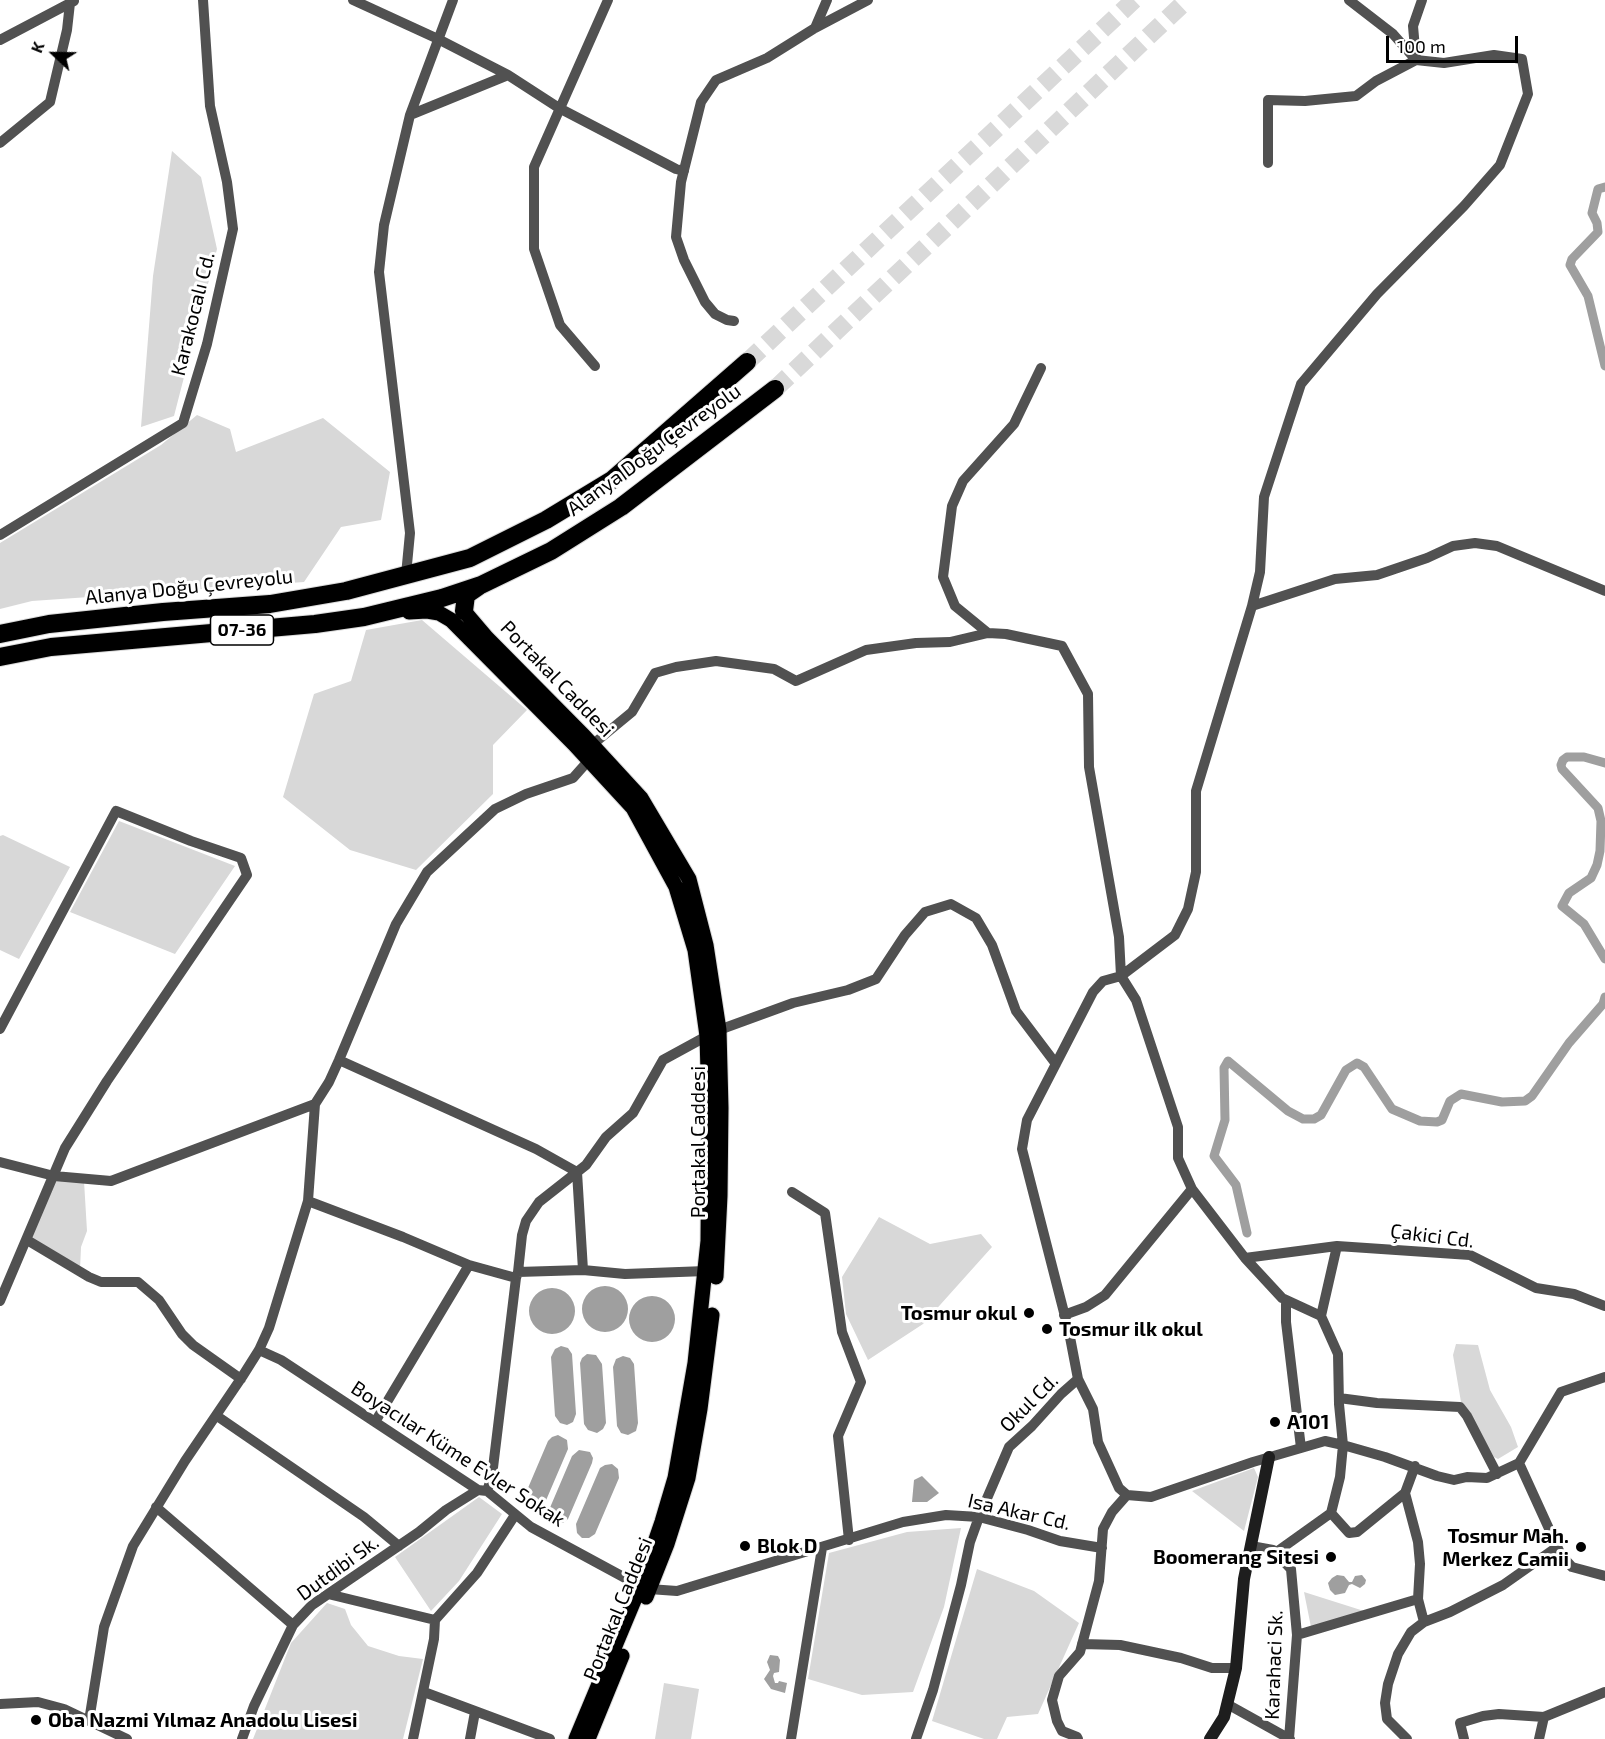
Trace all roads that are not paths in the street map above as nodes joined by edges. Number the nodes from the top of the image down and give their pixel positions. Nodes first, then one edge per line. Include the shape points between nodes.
1 (203, 0) edge
2 (353, 0) edge
3 (453, 0) edge
4 (608, 0) edge
5 (827, 0) edge
6 (868, 0) edge
7 (1349, 0) edge
8 (1422, 0) edge
9 (74, 2) edge
10 (815, 28) junction
11 (438, 39) junction
12 (0, 40) edge
13 (1416, 60) junction
14 (508, 75) junction
15 (559, 108) junction
16 (410, 115) junction
17 (0, 143) edge
18 (1268, 163) dead end
19 (684, 171) junction
20 (734, 321) dead end
21 (747, 362) tunnel mouth
22 (595, 366) dead end
23 (1041, 368) dead end
24 (775, 389) tunnel mouth
25 (0, 535) edge
26 (406, 575) junction
27 (481, 585) junction
28 (1605, 591) edge
29 (1252, 606) junction
30 (457, 615) junction
31 (364, 617) junction
32 (988, 633) junction
33 (0, 634) edge
34 (0, 657) edge
35 (592, 745) junction
36 (589, 760) junction
37 (1121, 976) junction
38 (0, 1029) edge
39 (713, 1033) junction
40 (339, 1060) junction
41 (1056, 1064) junction
42 (315, 1104) junction
43 (0, 1162) edge
44 (578, 1172) junction
45 (54, 1176) junction
46 (1192, 1189) junction
47 (792, 1192) dead end
48 (308, 1200) junction
49 (27, 1240) junction
50 (1337, 1246) junction
51 (1245, 1258) junction
52 (470, 1266) junction
53 (583, 1270) junction
54 (711, 1272) junction
55 (517, 1275) junction
56 (1286, 1300) junction
57 (0, 1301) edge
58 (1605, 1306) edge
59 (1064, 1315) junction
60 (1321, 1316) junction
61 (259, 1350) junction
62 (1605, 1377) edge
63 (241, 1379) junction
64 (1078, 1379) junction
65 (1339, 1398) junction
66 (217, 1416) junction
67 (375, 1422) junction
68 (1343, 1445) junction
69 (1301, 1448) junction
70 (1269, 1457) junction
71 (1519, 1463) junction
72 (1415, 1466) junction
73 (1497, 1474) junction
74 (483, 1491) junction
75 (1405, 1493) junction
76 (1127, 1495) junction
77 (156, 1507) junction
78 (1331, 1513) junction
79 (515, 1515) junction
80 (979, 1517) junction
81 (849, 1540) junction
82 (399, 1546) junction
83 (1251, 1546) junction
84 (822, 1548) junction
85 (1102, 1548) junction
86 (1557, 1548) junction
87 (1275, 1552) junction
88 (1605, 1576) edge
89 (645, 1587) junction
90 (327, 1594) junction
91 (1418, 1599) junction
92 (435, 1620) junction
93 (1424, 1622) junction
94 (293, 1625) junction
95 (1297, 1635) junction
96 (1082, 1644) junction
97 (1236, 1668) junction
98 (424, 1692) junction
99 (1605, 1692) edge
100 (0, 1704) edge
101 (1227, 1704) junction
102 (475, 1712) junction
103 (1544, 1717) junction
104 (89, 1721) junction
105 (127, 1739) edge
106 (242, 1739) edge
107 (413, 1739) edge
108 (470, 1739) edge
109 (550, 1739) edge
110 (576, 1739) edge
111 (588, 1739) edge
112 (791, 1739) edge
113 (916, 1739) edge
114 (1078, 1739) edge
115 (1210, 1739) edge
116 (1289, 1739) edge
117 (1407, 1739) edge
118 (1464, 1739) edge
119 (1539, 1739) edge

1 - 25 street, Karakocalı Cd. via 210,106 233,229 207,344 183,423
2 - 11 street
3 - 11 street
4 - 15 street
5 - 10 street
6 - 10 street
7 - 13 street via 1393,34
8 - 13 street via 1413,26
9 - 12 street
9 - 17 street via 50,102
10 - 19 street via 767,58 716,80 701,102
11 - 14 street
11 - 16 street
13 - 18 street via 1356,96 1268,100
13 - 29 street, Okul Cd. via 1444,63 1494,56 1522,59 1528,94 1500,165 1377,294 1301,384 1264,497 1260,572
14 - 15 street
14 - 16 street
15 - 19 street
15 - 22 street via 534,167 534,249 560,325
16 - 26 street via 384,225 379,272 410,533
19 - 20 street via 676,237 705,302 715,314
21 - 26 highway, Alanya Doğu Çevreyolu / 07-36 via 612,480 546,520 470,558
23 - 32 street via 1014,424 963,481 952,506 943,577 955,606
24 - 27 highway, Alanya Doğu Çevreyolu / 07-36 via 621,507 551,551
26 - 33 highway, Alanya Doğu Çevreyolu / 07-36 via 346,591 270,604 49,624
27 - 30 highway via 466,595
27 - 31 highway, Alanya Doğu Çevreyolu / 07-36
28 - 29 street via 1497,546 1475,543 1453,546 1377,575 1335,579
29 - 37 street, Okul Cd. via 1197,791 1196,872 1188,909 1176,935
30 - 31 main road via 427,610
30 - 35 main road, Portakal Caddesi via 487,638
30 - 36 main road, Portakal Caddesi
31 - 34 highway, Alanya Doğu Çevreyolu / 07-36 via 51,647
32 - 35 street via 950,642 866,650 796,681 774,669 716,661 676,667 655,673 632,712
32 - 37 street via 1062,646 1088,694 1089,767 1119,937
35 - 36 street
35 - 39 main road, Portakal Caddesi via 641,798 689,879 706,945
36 - 39 main road, Portakal Caddesi via 633,808 676,887
36 - 40 street via 573,778 495,809 427,872 396,924
37 - 41 street, Okul Cd. via 1103,981 1093,992
37 - 46 street via 1136,1000 1178,1127 1178,1158
38 - 45 street via 116,811 241,858 247,875 106,1081 65,1148
39 - 41 street via 793,1003 876,979 925,912 951,904 976,918 992,945 1016,1011
39 - 44 street via 663,1060 633,1113 606,1137
39 - 54 main road, Portakal Caddesi via 721,1119 719,1241
40 - 42 street
40 - 44 street via 536,1149
41 - 59 street, Okul Cd. via 1027,1119 1022,1149
42 - 45 street via 111,1180
42 - 48 street
43 - 45 street
44 - 53 street
44 - 55 street via 539,1202 526,1221
45 - 49 street
46 - 51 street
46 - 59 street via 1105,1295
47 - 81 street via 825,1213 842,1332 861,1382 838,1436
48 - 52 street
48 - 61 street
49 - 57 street
49 - 63 street via 101,1282 138,1282 159,1300 193,1345
50 - 51 street, Çakici Cd.
50 - 58 street, Çakici Cd. via 1470,1255 1536,1288 1574,1294
50 - 60 street
51 - 56 street
52 - 55 street
52 - 67 street
53 - 54 street via 625,1274
53 - 55 street
54 - 89 main road, Portakal Caddesi via 700,1409 688,1478 668,1545
55 - 74 street via 492,1476
56 - 60 street
56 - 69 street
59 - 64 street, Okul Cd.
60 - 65 street via 1338,1354
61 - 63 street
61 - 67 street, Boyacılar Küme Evler Sokak via 281,1360
62 - 71 street via 1561,1392
63 - 66 street
64 - 76 street via 1093,1409 1098,1442 1119,1488
64 - 80 street, Okul Cd. via 1009,1448
65 - 68 street
65 - 73 street via 1460,1407
66 - 77 street
66 - 82 street via 364,1517
67 - 74 street, Boyacılar Küme Evler Sokak
68 - 69 street via 1325,1441
68 - 72 street
68 - 78 street
69 - 70 street
70 - 76 street via 1151,1497
70 - 83 street
71 - 73 street
71 - 86 street
72 - 73 street via 1454,1480
72 - 75 street
74 - 79 street, Boyacılar Küme Evler Sokak
74 - 82 street, Dutdibi Sk. via 446,1510
75 - 78 street via 1357,1532 1349,1533
75 - 91 street via 1418,1542
76 - 85 street via 1103,1529
77 - 94 street
77 - 104 street via 133,1546 104,1627
78 - 87 street
79 - 89 street, Boyacılar Küme Evler Sokak
79 - 92 street via 477,1573
80 - 81 street, Isa Akar Cd. via 946,1515 903,1522
80 - 85 street, Isa Akar Cd. via 1060,1541
80 - 113 street, Okul Cd.
81 - 84 street, Isa Akar Cd.
82 - 90 street, Dutdibi Sk.
83 - 87 street
83 - 97 street
84 - 89 street, Isa Akar Cd. via 677,1591
84 - 112 street
85 - 96 street via 1099,1581
86 - 88 street via 1572,1567
86 - 93 street via 1503,1585
87 - 95 street, Karahaci Sk. via 1291,1569
89 - 110 main road, Portakal Caddesi
89 - 111 main road, Portakal Caddesi
90 - 92 street
90 - 94 street, Dutdibi Sk.
91 - 93 street
91 - 95 street
92 - 98 street
93 - 117 street via 1411,1632 1398,1654 1385,1703 1387,1719
94 - 106 street, Dutdibi Sk.
95 - 116 street, Karahaci Sk.
96 - 97 street via 1120,1645 1212,1668
96 - 114 street via 1080,1652 1059,1676 1053,1700 1062,1731
97 - 101 street
98 - 102 street
98 - 107 street
99 - 103 street
100 - 104 street via 38,1702
101 - 115 street
101 - 116 street
102 - 108 street
102 - 109 street
103 - 118 street via 1483,1716 1461,1723
103 - 119 street
104 - 105 street

